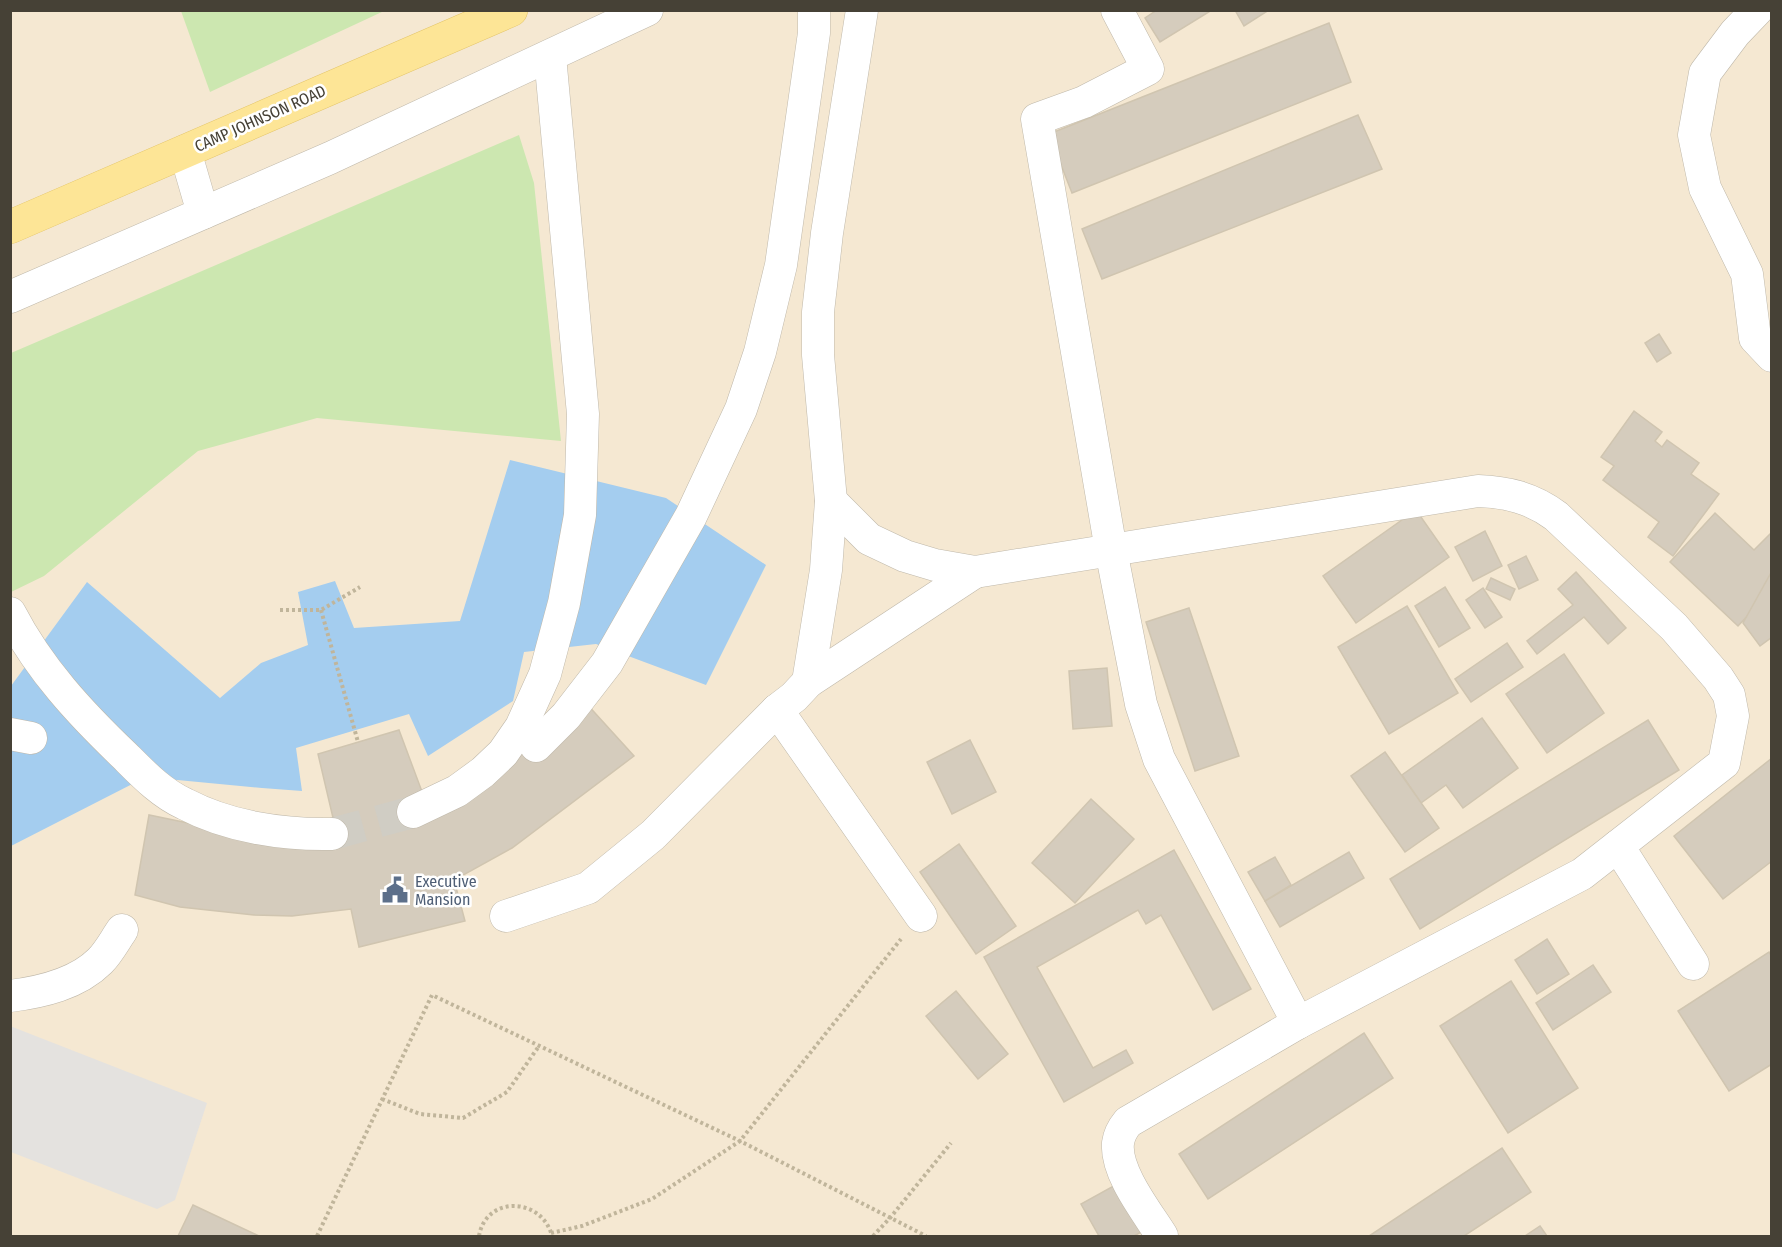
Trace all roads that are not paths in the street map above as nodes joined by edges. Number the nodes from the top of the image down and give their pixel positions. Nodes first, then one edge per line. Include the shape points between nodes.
1 (511, 10) edge
2 (647, 10) edge
3 (814, 10) edge
4 (862, 10) edge
5 (1117, 10) edge
6 (1757, 10) edge
7 (549, 56) junction
8 (185, 151) junction
9 (204, 213) junction
10 (10, 227) edge
11 (10, 297) edge
12 (1772, 356) edge
13 (831, 501) junction
14 (1111, 550) junction
15 (975, 572) junction
16 (10, 614) edge
17 (808, 682) junction
18 (777, 710) junction
19 (536, 746) dead end
20 (413, 812) tunnel mouth
21 (332, 834) tunnel mouth
22 (1618, 846) junction
23 (506, 916) dead end
24 (921, 916) road end
25 (122, 930) dead end
26 (1693, 964) dead end
27 (10, 996) edge
28 (1298, 1023) junction
29 (1162, 1236) edge

1 - 8 main road, CAMP JOHNSON ROAD
2 - 7 lane
3 - 19 lane via 781,266 741,409 691,516 607,663 566,716
4 - 13 lane via 818,312
5 - 14 lane via 1148,69 1084,102 1037,119
6 - 12 lane via 1734,33 1706,73 1694,135 1705,188 1747,274 1755,338
7 - 9 lane
7 - 20 lane via 583,414 578,526 564,603 545,674 521,727 503,753 483,772 457,791
8 - 9 lane
8 - 10 main road, CAMP JOHNSON ROAD
9 - 11 lane
13 - 15 lane via 869,539 905,556
13 - 17 lane via 826,570
14 - 15 lane
14 - 22 lane via 1478,491 1517,495 1545,508 1674,627 1729,695 1733,716 1724,763
14 - 28 lane via 1153,742
15 - 17 lane
16 - 21 lane via 49,675 155,785 184,804 240,824 272,831
17 - 18 lane
18 - 23 lane via 653,835 588,888
18 - 24 lane
22 - 26 lane
22 - 28 lane via 1582,874
25 - 27 lane via 101,960 75,979 34,993
28 - 29 lane via 1137,1115 1121,1131 1118,1148 1124,1171

